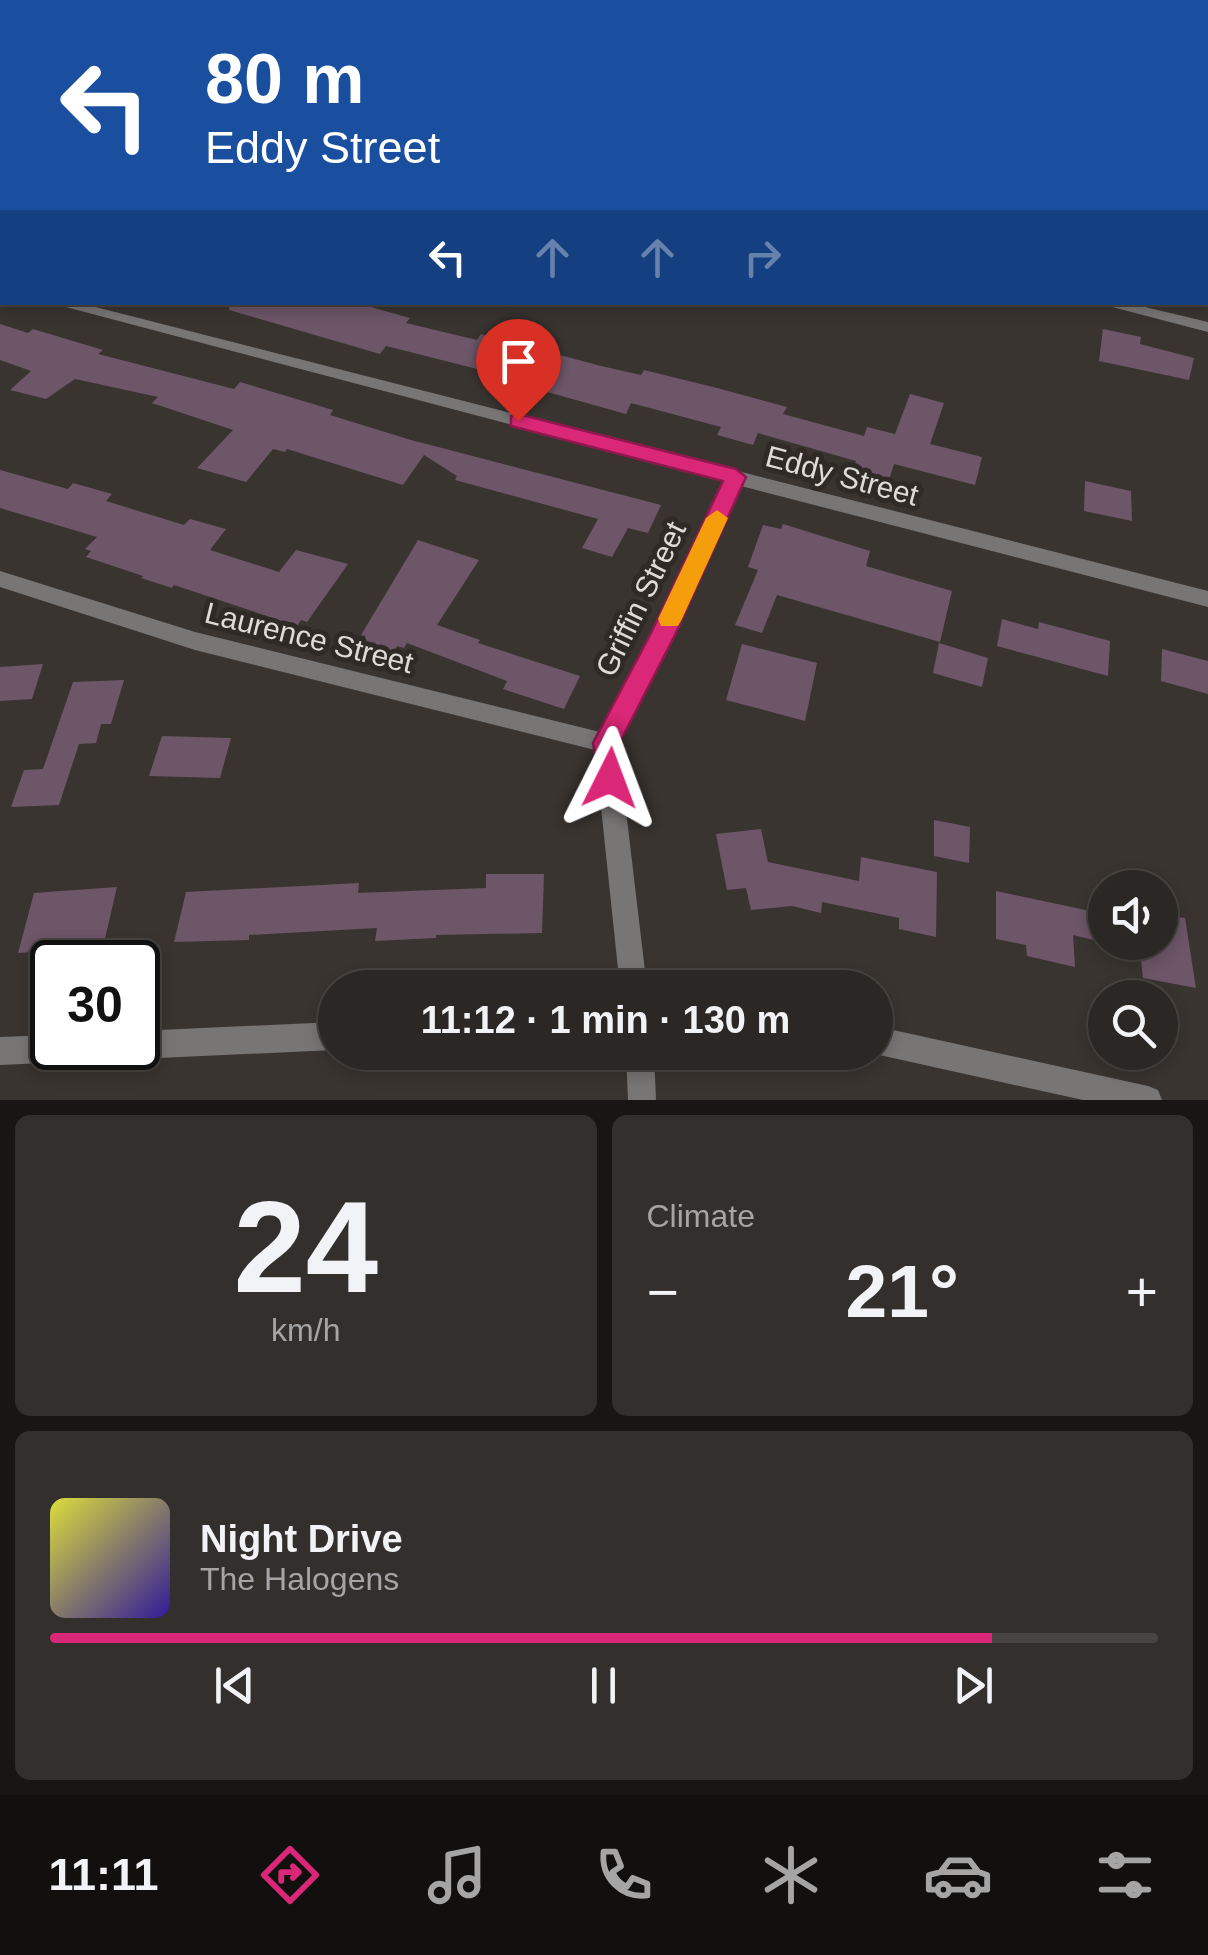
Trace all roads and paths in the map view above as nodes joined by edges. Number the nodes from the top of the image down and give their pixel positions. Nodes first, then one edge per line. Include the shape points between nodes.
1 (68, 305) edge
2 (1114, 305) edge
3 (1208, 327) edge
4 (736, 477) junction
5 (0, 579) edge
6 (1208, 599) edge
7 (606, 743) junction
8 (632, 970) edge
9 (318, 1037) edge
10 (160, 1043) edge
11 (893, 1044) edge
12 (30, 1050) edge
13 (0, 1051) edge
14 (641, 1070) edge
15 (642, 1100) edge
16 (1148, 1100) edge

1 - 4 street, Eddy Street
2 - 3 street
4 - 6 street, Eddy Street
4 - 7 street, Griffin Street
5 - 7 street, Laurence Street via 195,641
7 - 8 street
9 - 10 street
11 - 16 street
12 - 13 street
14 - 15 street

